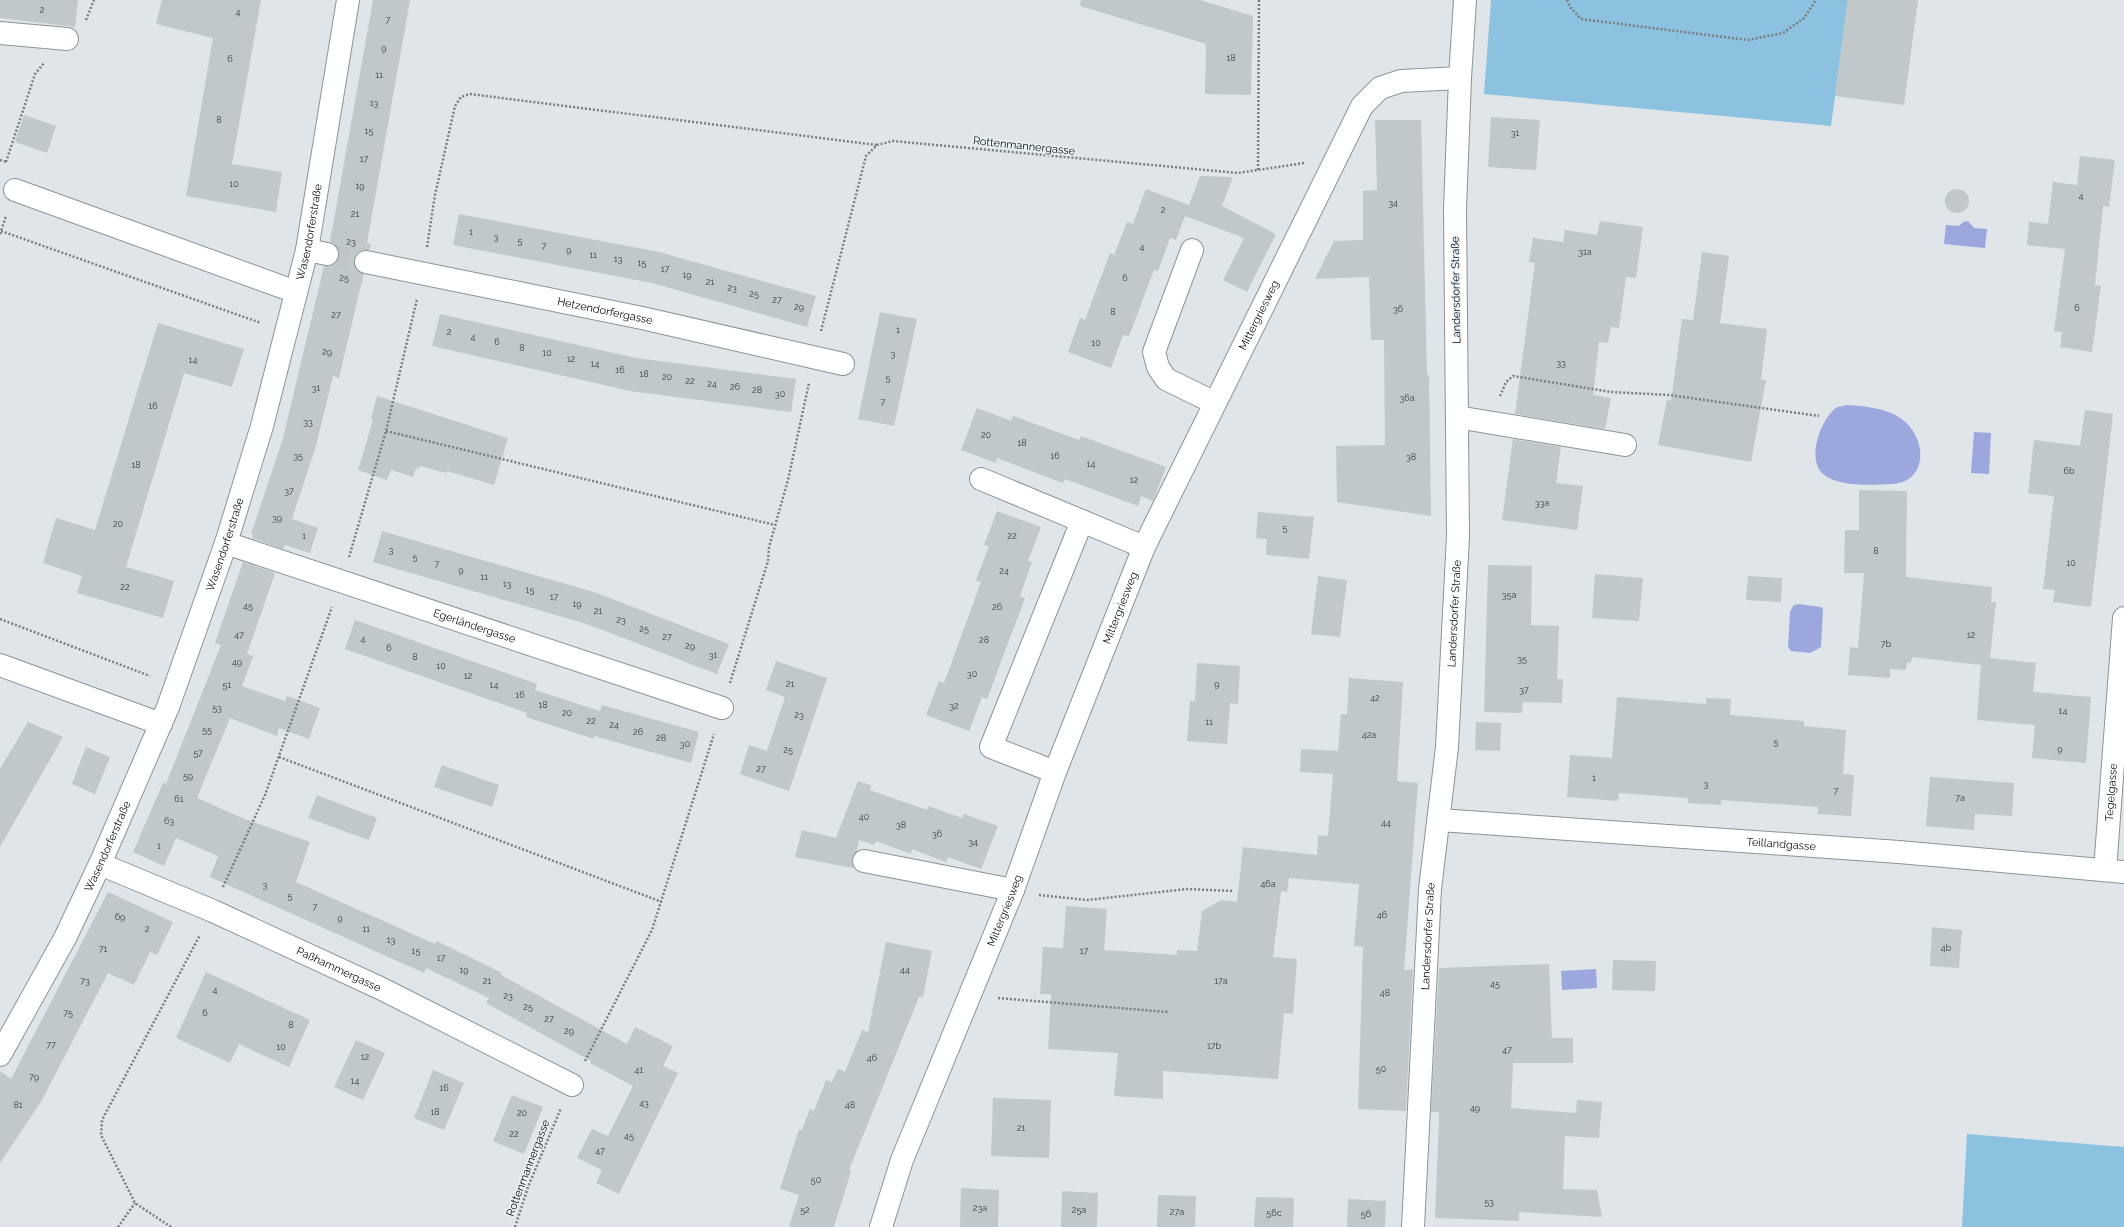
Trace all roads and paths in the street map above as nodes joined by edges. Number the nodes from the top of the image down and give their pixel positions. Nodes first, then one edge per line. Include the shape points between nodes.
1 (94, 0) edge
2 (348, 0) edge
3 (1259, 0) edge
4 (1465, 0) edge
5 (1567, 0) edge
6 (1816, 0) edge
7 (0, 32) edge
8 (67, 39) junction
9 (1460, 78) junction
10 (877, 144) junction
11 (6, 162) dead end
12 (1333, 165) junction
13 (1258, 170) junction
14 (15, 190) dead end
15 (1, 231) dead end
16 (1192, 250) dead end
17 (366, 262) tunnel mouth
18 (422, 274) junction
19 (296, 292) junction
20 (828, 300) dead end
21 (286, 332) junction
22 (844, 364) dead end
23 (1494, 398) dead end
24 (1215, 403) junction
25 (1819, 416) dead end
26 (1457, 417) junction
27 (386, 431) junction
28 (1625, 445) dead end
29 (981, 479) dead end
30 (1082, 521) junction
31 (775, 525) dead end
32 (226, 543) junction
33 (1144, 547) junction
34 (342, 581) junction
35 (2124, 618) edge
36 (0, 619) edge
37 (0, 665) edge
38 (175, 686) junction
39 (722, 708) dead end
40 (161, 724) junction
41 (279, 757) junction
42 (1055, 772) junction
43 (1439, 820) junction
44 (864, 861) dead end
45 (100, 864) junction
46 (2114, 871) edge
47 (1013, 890) junction
48 (1234, 891) dead end
49 (662, 902) dead end
50 (213, 911) junction
51 (969, 996) junction
52 (1168, 1012) dead end
53 (0, 1055) edge
54 (572, 1085) dead end
55 (557, 1116) dead end
56 (134, 1203) junction
57 (118, 1227) edge
58 (171, 1227) edge
59 (515, 1227) edge
60 (882, 1227) edge
61 (1413, 1227) edge

1 - 8 path via 80,30
2 - 19 street, Wasendorferstraße via 317,252
3 - 13 path
4 - 9 street, Landersdorfer Straße
5 - 6 path via 1581,19 1748,40 1783,33 1804,18
7 - 8 street
8 - 11 path via 35,74
9 - 12 street, Mittergriesweg via 1401,81 1380,88 1362,106
9 - 26 street, Landersdorfer Straße via 1455,210
10 - 13 path, Rottenmannergasse via 893,141 1238,173
10 - 18 path, Rottenmannergasse via 470,94 461,97 455,106 435,195
10 - 20 path via 866,156
12 - 13 path, Rottenmannergasse via 1303,163
12 - 24 street, Mittergriesweg
14 - 19 street
15 - 21 path
16 - 24 street via 1154,352 1158,367 1166,379
17 - 18 street, Hetzendorfergasse
18 - 22 street, Hetzendorfergasse via 642,318
18 - 27 path, Rottenmannergasse
19 - 21 street, Wasendorferstraße
21 - 32 street, Wasendorferstraße via 262,426
23 - 25 path via 1500,396 1506,382 1513,376 1611,392 1669,395
24 - 33 street, Mittergriesweg
26 - 28 street
26 - 43 street, Landersdorfer Straße via 1458,536 1447,747
27 - 31 path
27 - 34 path, Rottenmannergasse
29 - 30 street
30 - 33 street
30 - 42 street via 991,747
32 - 34 street, Egerländergasse
32 - 38 street, Wasendorferstraße
33 - 42 street, Mittergriesweg
34 - 39 street, Egerländergasse
34 - 41 path, Rottenmannergasse
35 - 46 street, Tegelgasse
36 - 38 path
37 - 40 street
38 - 40 street, Wasendorferstraße
40 - 45 street, Wasendorferstraße
41 - 49 path
41 - 50 path, Rottenmannergasse via 265,795
42 - 47 street, Mittergriesweg
43 - 46 street, Teillandgasse via 1899,852
43 - 61 street, Landersdorfer Straße via 1430,889
44 - 47 street
45 - 50 street, Paßhammergasse
45 - 53 street, Wasendorferstraße via 65,938
47 - 48 path via 1041,896 1087,900 1187,889
47 - 51 street, Mittergriesweg
50 - 54 street, Paßhammergasse via 380,988
50 - 56 path, Rottenmannergasse via 102,1120 101,1135
51 - 52 path
51 - 60 street, Mittergriesweg via 902,1160
55 - 59 path, Rottenmannergasse
56 - 57 path
56 - 58 path

